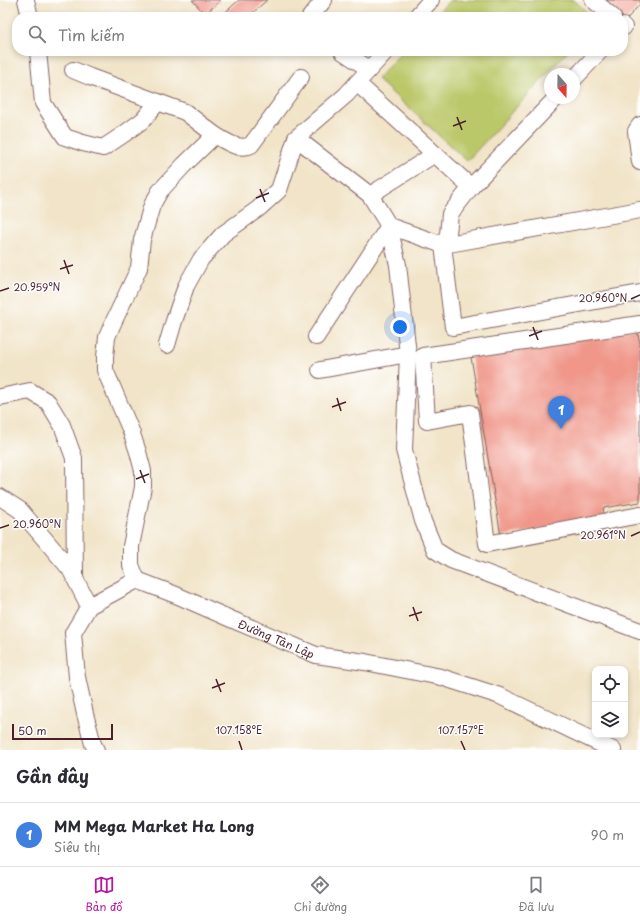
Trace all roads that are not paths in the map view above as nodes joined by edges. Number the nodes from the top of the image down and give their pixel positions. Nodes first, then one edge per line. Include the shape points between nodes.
1 (26, 0) edge
2 (324, 0) edge
3 (431, 0) edge
4 (592, 0) edge
5 (29, 12) edge
6 (314, 12) edge
7 (420, 12) edge
8 (606, 12) edge
9 (39, 56) edge
10 (350, 56) edge
11 (381, 56) edge
12 (595, 56) edge
13 (369, 69) junction
14 (73, 70) dead end
15 (580, 73) edge
16 (301, 77) dead end
17 (357, 83) junction
18 (158, 102) junction
19 (550, 104) edge
20 (640, 125) edge
21 (214, 135) junction
22 (296, 138) junction
23 (435, 154) junction
24 (640, 162) edge
25 (471, 187) junction
26 (370, 195) junction
27 (640, 210) edge
28 (389, 226) junction
29 (443, 245) junction
30 (640, 293) edge
31 (640, 324) edge
32 (316, 336) dead end
33 (167, 345) dead end
34 (408, 354) junction
35 (320, 370) dead end
36 (0, 397) edge
37 (0, 496) edge
38 (640, 515) edge
39 (75, 579) junction
40 (137, 580) junction
41 (89, 606) junction
42 (640, 631) edge
43 (96, 750) edge
44 (613, 750) edge

1 - 5 street
2 - 6 street
3 - 7 street
4 - 8 street
9 - 18 street via 44,103 65,137 103,148 143,120
10 - 13 street
11 - 13 street
12 - 15 street
13 - 17 street
14 - 18 street
16 - 21 street via 251,145 234,146
17 - 22 street
17 - 23 street
18 - 21 street via 185,112
19 - 25 street
20 - 24 street via 636,131
21 - 40 street via 160,191 152,205 142,240 139,268 107,337 105,370 131,431 142,471 143,487 131,546 132,565
22 - 26 street
22 - 33 street via 279,190 223,234 201,259 186,286
23 - 25 street
23 - 26 street
25 - 29 street via 450,214 448,234
26 - 28 street
27 - 29 street
28 - 29 street
28 - 32 street
28 - 34 street via 398,265
29 - 30 street via 453,327
31 - 38 street via 423,356 427,421 470,413 487,544
34 - 35 street
34 - 42 street via 404,450 423,521 435,550 451,560
36 - 39 street via 30,391 48,402 62,425 74,458
37 - 39 street via 20,510
39 - 41 street
40 - 41 street
40 - 44 street, Đường Tân Lập via 176,594 316,655 441,677 500,696
41 - 43 street via 73,633 77,677

